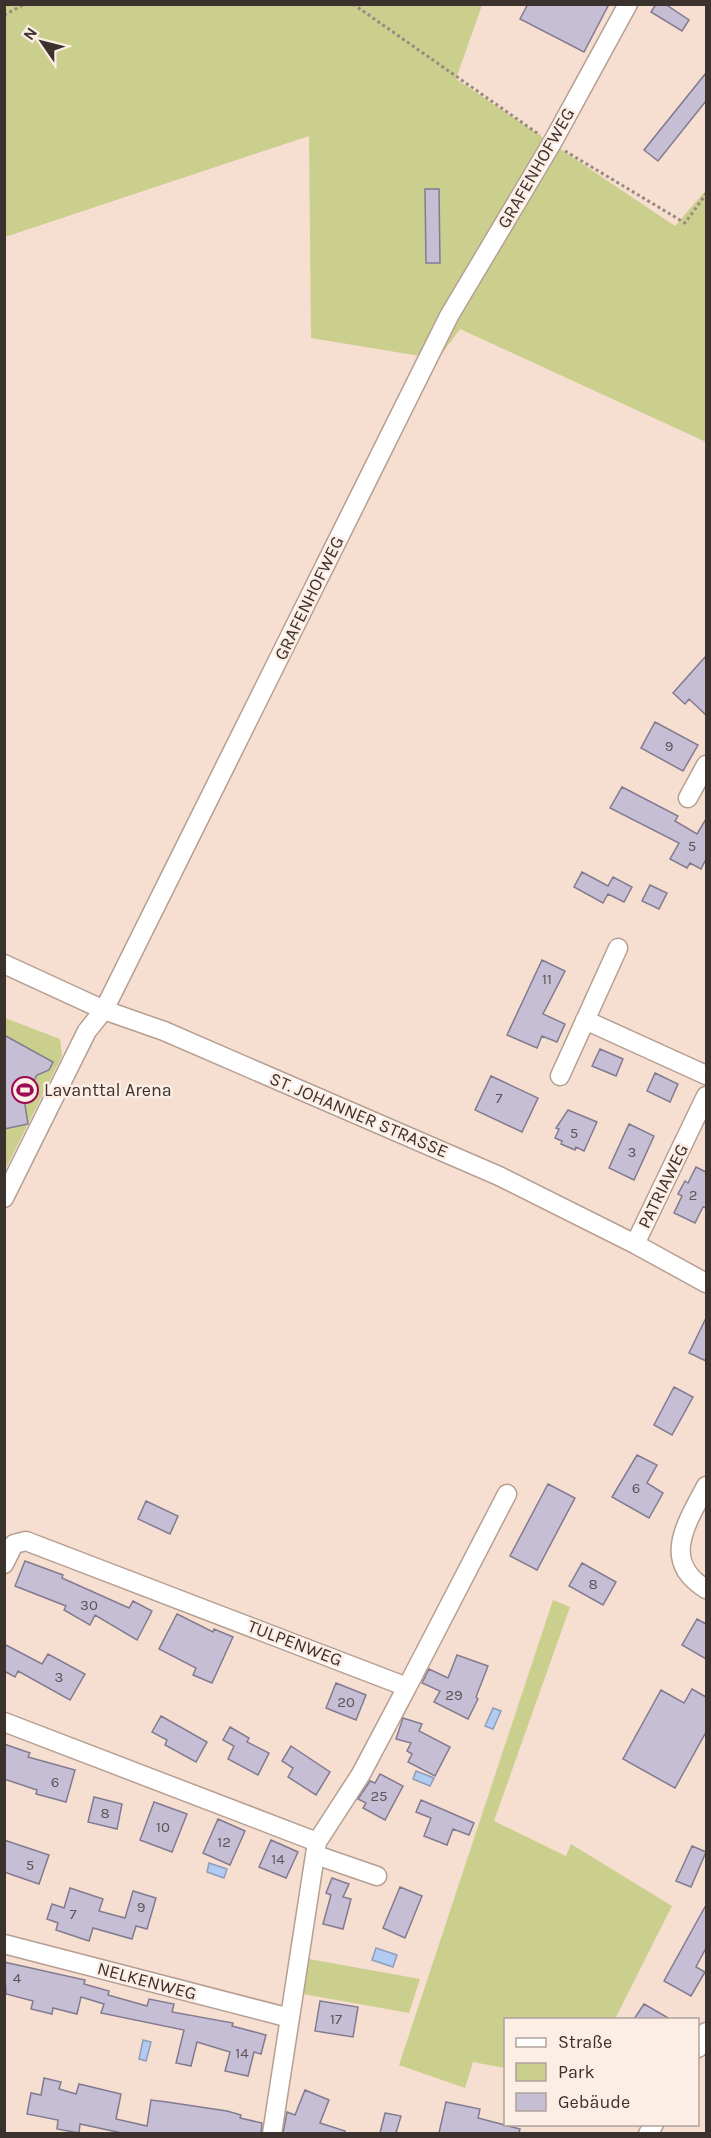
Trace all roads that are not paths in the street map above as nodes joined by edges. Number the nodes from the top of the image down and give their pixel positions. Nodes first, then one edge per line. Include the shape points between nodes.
1 (628, 4) edge
2 (706, 765) edge
3 (688, 798) dead end
4 (618, 948) dead end
5 (4, 964) edge
6 (104, 1010) junction
7 (585, 1020) junction
8 (706, 1075) edge
9 (560, 1076) dead end
10 (706, 1096) edge
11 (4, 1198) edge
12 (635, 1244) junction
13 (706, 1283) edge
14 (706, 1486) edge
15 (507, 1494) dead end
16 (9, 1542) edge
17 (4, 1564) edge
18 (706, 1589) edge
19 (407, 1687) junction
20 (4, 1722) edge
21 (316, 1848) junction
22 (377, 1876) dead end
23 (4, 1944) edge
24 (290, 2018) junction
25 (706, 2032) edge
26 (699, 2046) edge
27 (272, 2133) edge

1 - 6 street, GRAFENHOFWEG via 552,143 449,316
2 - 3 street
4 - 7 street
5 - 6 street, ST. JOHANNER STRASSE
6 - 11 street, GRAFENHOFWEG via 87,1031
6 - 12 street, ST. JOHANNER STRASSE via 164,1031 404,1134
7 - 8 street
7 - 9 street
10 - 12 street, PATRIAWEG
12 - 13 street, ST. JOHANNER STRASSE
14 - 18 street via 683,1533 680,1551 682,1569
15 - 19 street
16 - 17 street
16 - 19 street, TULPENWEG via 26,1541
19 - 21 street
20 - 21 street
21 - 22 street
21 - 24 street
23 - 24 street, NELKENWEG
24 - 27 street
25 - 26 street

